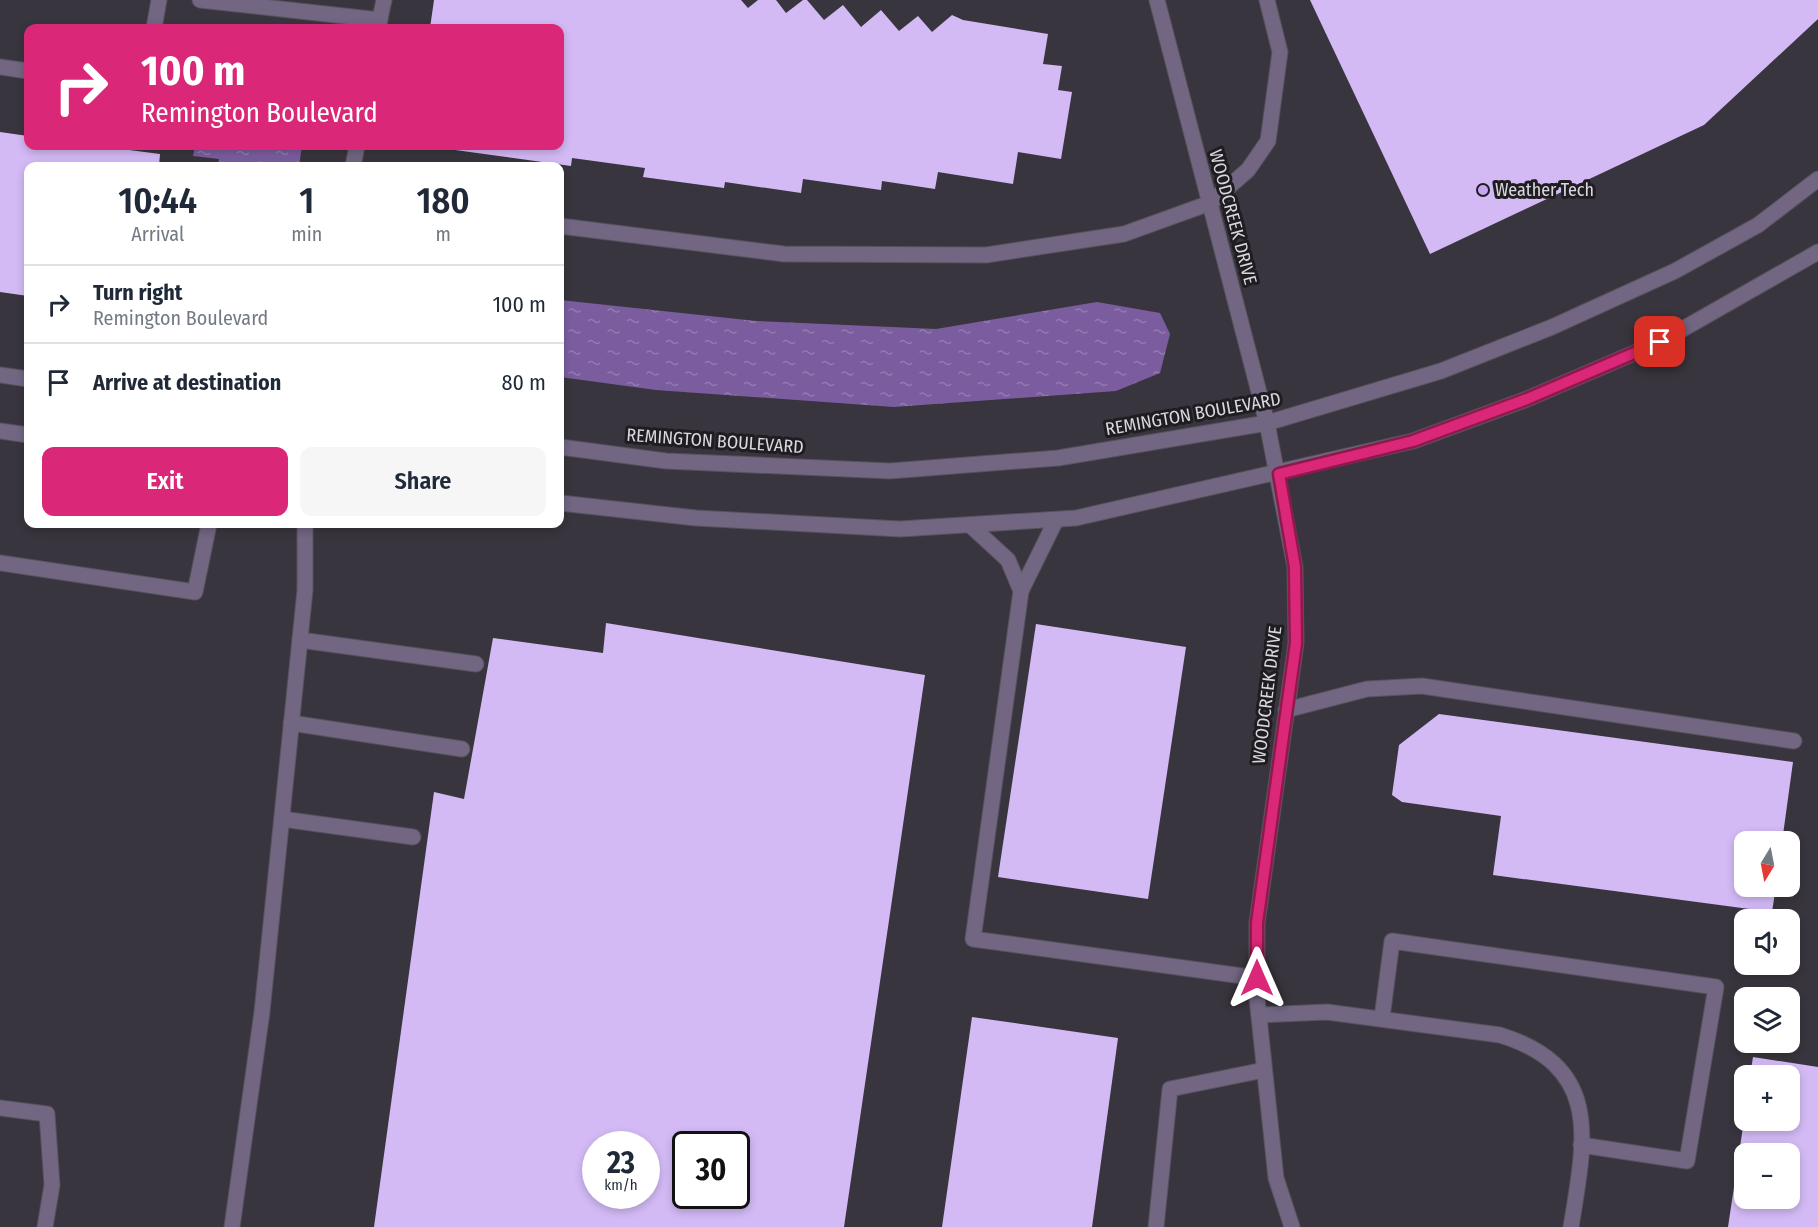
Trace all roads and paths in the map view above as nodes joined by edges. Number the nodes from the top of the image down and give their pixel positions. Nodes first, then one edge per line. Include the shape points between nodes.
1 (159, 0) edge
2 (200, 0) edge
3 (384, 0) edge
4 (1157, 0) edge
5 (1267, 0) edge
6 (155, 24) edge
7 (379, 24) edge
8 (0, 67) edge
9 (24, 70) edge
10 (1818, 179) edge
11 (1210, 203) junction
12 (564, 226) edge
13 (1818, 252) edge
14 (0, 375) edge
15 (24, 378) edge
16 (1267, 423) junction
17 (0, 431) edge
18 (24, 434) edge
19 (564, 447) edge
20 (1279, 474) junction
21 (564, 503) edge
22 (1056, 520) junction
23 (970, 525) junction
24 (208, 528) edge
25 (305, 528) edge
26 (0, 563) edge
27 (1021, 591) junction
28 (300, 640) junction
29 (476, 664) dead end
30 (1286, 710) junction
31 (291, 723) junction
32 (1794, 741) dead end
33 (462, 749) dead end
34 (282, 819) junction
35 (414, 837) dead end
36 (1257, 978) junction
37 (1259, 1015) junction
38 (1382, 1018) junction
39 (1264, 1070) junction
40 (0, 1107) edge
41 (1581, 1145) junction
42 (45, 1227) edge
43 (232, 1227) edge
44 (1156, 1227) edge
45 (1292, 1227) edge
46 (1571, 1227) edge

1 - 6 street
2 - 7 street
3 - 7 street
4 - 11 street, WOODCREEK DRIVE
5 - 11 street via 1280,52 1268,141 1248,170
8 - 9 street
10 - 16 street, REMINGTON BOULEVARD via 1758,225 1675,271 1552,327 1441,371
11 - 12 street via 1124,234 986,255 784,254
11 - 16 street, WOODCREEK DRIVE
13 - 20 street via 1660,342 1527,399 1413,441
14 - 15 street
16 - 19 street, REMINGTON BOULEVARD via 1058,458 890,471 666,460
16 - 20 street, WOODCREEK DRIVE
17 - 18 street
20 - 22 street
20 - 30 street, WOODCREEK DRIVE via 1295,567 1296,643
21 - 23 street via 696,518 900,529
22 - 23 street
22 - 27 street
23 - 27 street via 1008,560
24 - 26 street via 195,592
25 - 28 street
27 - 36 street via 973,939
28 - 29 street
28 - 31 street
30 - 32 street via 1367,689 1422,686
30 - 36 street, WOODCREEK DRIVE via 1257,923
31 - 33 street
31 - 34 street
34 - 35 street
34 - 43 street via 262,1012
36 - 37 street, WOODCREEK DRIVE
37 - 38 street via 1327,1012
37 - 39 street, WOODCREEK DRIVE
38 - 41 street via 1526,1042 1569,1078 1578,1099
38 - 41 street via 1392,941 1716,987 1687,1161
39 - 44 street via 1170,1089
39 - 45 street, WOODCREEK DRIVE via 1276,1178
40 - 42 street via 47,1114 52,1185
41 - 46 street

